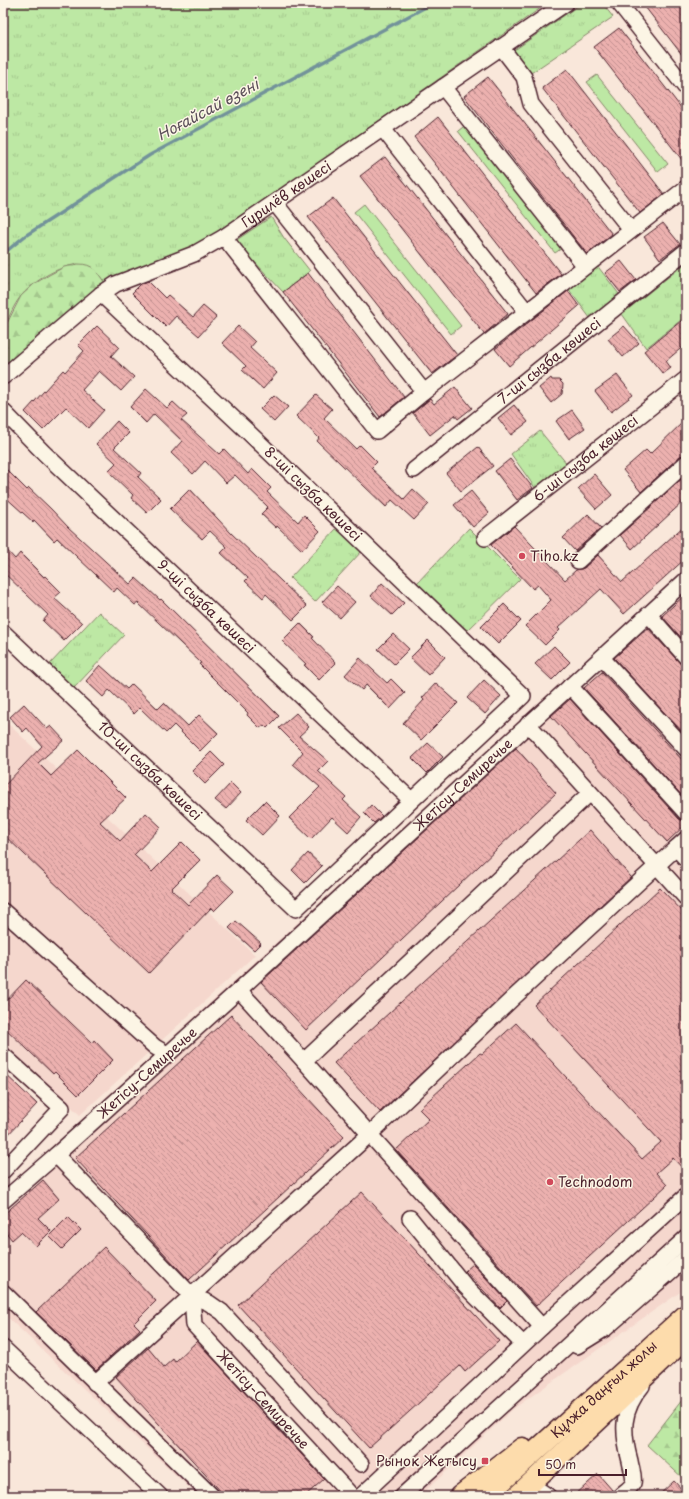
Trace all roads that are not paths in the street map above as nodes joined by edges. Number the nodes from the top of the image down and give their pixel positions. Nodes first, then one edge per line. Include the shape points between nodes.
1 (566, 3) edge
2 (619, 3) edge
3 (502, 47) junction
4 (443, 87) junction
5 (686, 88) edge
6 (383, 129) junction
7 (686, 188) edge
8 (275, 203) junction
9 (631, 230) junction
10 (224, 237) junction
11 (686, 251) edge
12 (585, 266) junction
13 (101, 294) junction
14 (527, 312) junction
15 (3, 376) edge
16 (686, 379) edge
17 (424, 392) junction
18 (3, 411) edge
19 (686, 463) edge
20 (414, 470) dead end
21 (485, 538) dead end
22 (578, 561) dead end
23 (686, 580) edge
24 (649, 615) junction
25 (3, 632) edge
26 (686, 657) edge
27 (602, 658) junction
28 (570, 686) junction
29 (528, 724) junction
30 (686, 749) edge
31 (590, 793) junction
32 (410, 800) junction
33 (686, 813) edge
34 (683, 849) edge
35 (658, 866) junction
36 (686, 898) edge
37 (3, 911) edge
38 (239, 990) junction
39 (167, 1054) junction
40 (3, 1055) edge
41 (304, 1061) junction
42 (370, 1134) junction
43 (56, 1155) junction
44 (3, 1171) edge
45 (686, 1196) edge
46 (3, 1202) edge
47 (410, 1218) dead end
48 (686, 1238) edge
49 (686, 1258) edge
50 (3, 1292) edge
51 (192, 1296) junction
52 (686, 1315) edge
53 (542, 1327) junction
54 (686, 1338) edge
55 (523, 1344) junction
56 (3, 1348) edge
57 (659, 1352) junction
58 (558, 1354) junction
59 (95, 1383) junction
60 (361, 1464) dead end
61 (524, 1492) edge
62 (160, 1496) edge
63 (212, 1496) edge
64 (352, 1496) edge
65 (361, 1496) edge
66 (402, 1496) edge
67 (460, 1496) edge
68 (486, 1496) edge
69 (548, 1496) edge
70 (620, 1496) edge

1 - 3 street, Гурилёв көшесі
2 - 5 street
3 - 4 street, Гурилёв көшесі
3 - 9 street via 524,77 532,104
4 - 6 street, Гурилёв көшесі
4 - 12 street
6 - 8 street, Гурилёв көшесі
6 - 14 street
7 - 9 street
8 - 10 street, Гурилёв көшесі
8 - 17 street
9 - 12 street
10 - 13 street, Гурилёв көшесі via 194,254 116,284
10 - 17 street via 377,431
11 - 20 street, 7-ші сызба көшесі
12 - 14 street
13 - 15 street, Гурилёв көшесі
13 - 32 street, 8-ші сызба көшесі via 523,696
14 - 17 street
16 - 21 street, 6-ші сызба көшесі
18 - 32 street, 9-ші сызба көшесі via 44,453
19 - 22 street
23 - 24 street, Жетісу-Семиречье
24 - 26 street
24 - 27 street, Жетісу-Семиречье
25 - 32 street, 10-ші сызба көшесі via 296,909
27 - 28 street, Жетісу-Семиречье
27 - 30 street
28 - 29 street, Жетісу-Семиречье
28 - 33 street
29 - 31 street
29 - 38 street, Жетісу-Семиречье
31 - 35 street
31 - 41 street
34 - 35 street
35 - 36 street
35 - 42 street via 512,999
37 - 39 street via 155,1047
38 - 39 street, Жетісу-Семиречье
38 - 41 street
39 - 43 street, Жетісу-Семиречье
40 - 44 street via 62,1108
41 - 42 street
42 - 51 street
42 - 53 street
43 - 46 street, Жетісу-Семиречье
43 - 51 street
45 - 53 street
47 - 55 street via 466,1287
48 - 58 street
49 - 58 street via 606,1328 572,1350
50 - 59 street
51 - 59 street
51 - 60 street via 222,1312
51 - 64 street, Жетісу-Семиречье via 194,1325
52 - 57 main road, Құлжа даңғыл жолы
53 - 55 street
54 - 57 main road, Құлжа даңғыл жолы
55 - 65 street
56 - 62 street
57 - 61 main road, Құлжа даңғыл жолы
57 - 67 main road
57 - 68 main road, Құлжа даңғыл жолы
57 - 70 street via 627,1410 624,1440 633,1482
58 - 66 street
59 - 63 street
61 - 69 street

